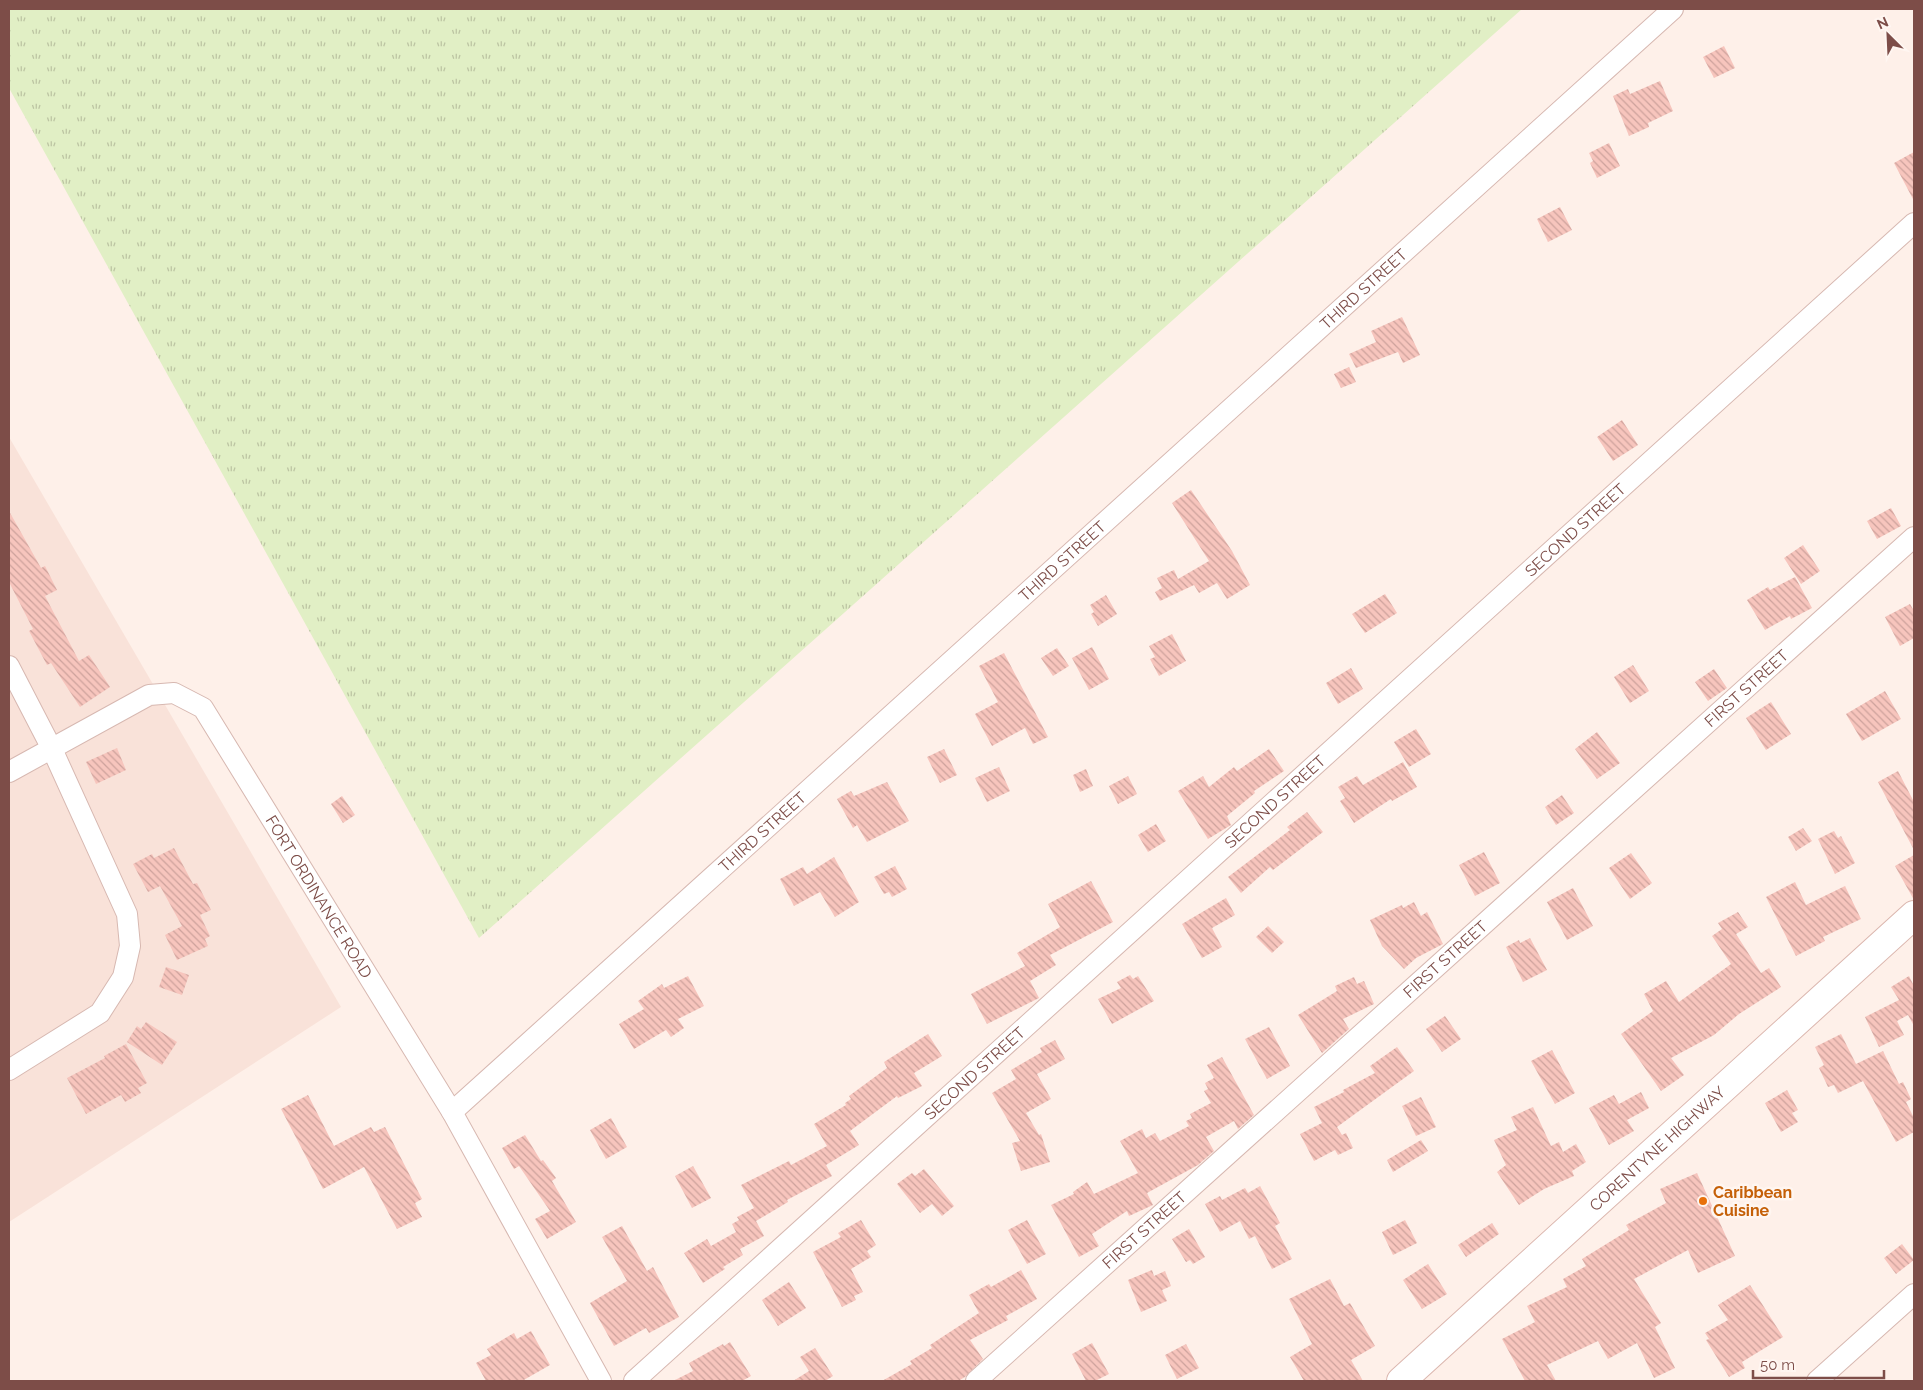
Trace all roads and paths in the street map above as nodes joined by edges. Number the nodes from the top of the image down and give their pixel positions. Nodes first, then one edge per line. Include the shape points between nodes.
1 (1673, 9) edge
2 (1914, 223) edge
3 (1914, 537) edge
4 (9, 666) edge
5 (52, 749) junction
6 (9, 772) edge
7 (1914, 915) edge
8 (9, 1070) edge
9 (452, 1112) junction
10 (1914, 1294) edge
11 (601, 1381) edge
12 (634, 1381) edge
13 (976, 1381) edge
14 (1401, 1381) edge
15 (1817, 1381) edge

1 - 9 street, THIRD STREET
2 - 12 street, SECOND STREET
3 - 13 street, FIRST STREET
4 - 5 street
5 - 6 street
5 - 8 street via 127,914 130,946 123,977 100,1013
5 - 9 street, FORT ORDINANCE ROAD via 148,695 174,692 203,708
7 - 14 main road, CORENTYNE HIGHWAY
9 - 11 street, FORT ORDINANCE ROAD
10 - 15 street

